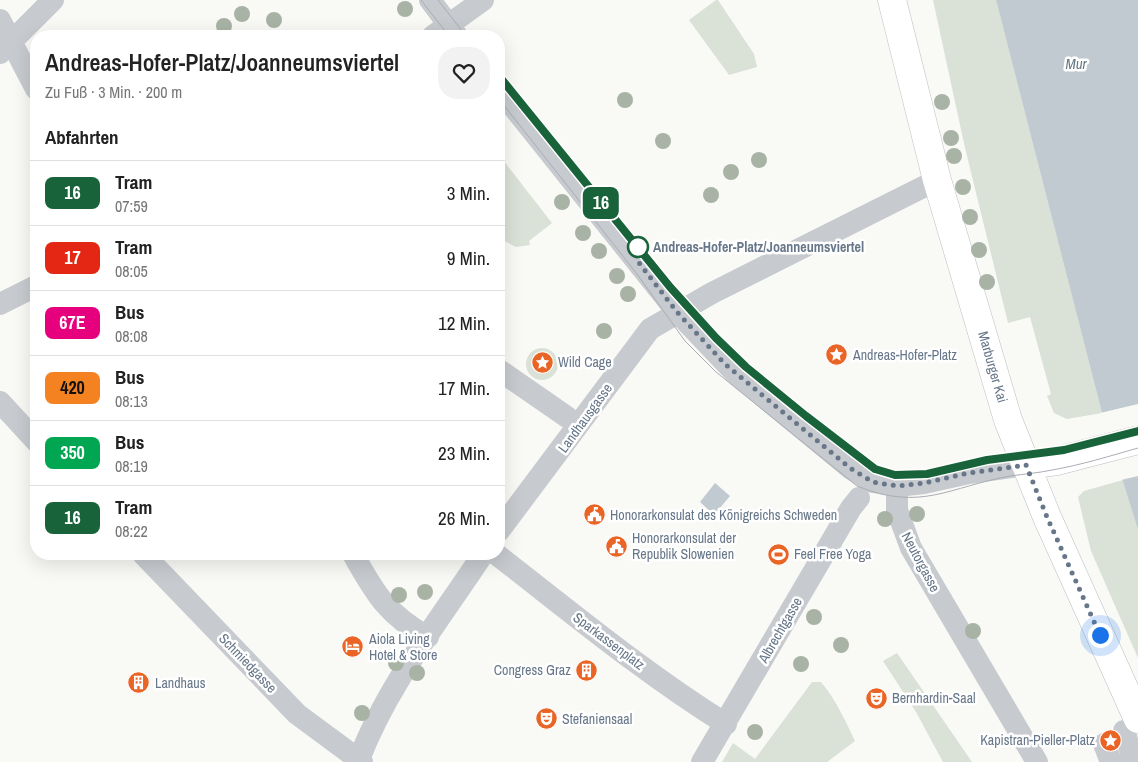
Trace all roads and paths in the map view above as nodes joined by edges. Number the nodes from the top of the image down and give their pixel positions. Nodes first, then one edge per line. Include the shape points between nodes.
1 (53, 0) edge
2 (430, 0) edge
3 (483, 0) edge
4 (892, 0) edge
5 (0, 20) edge
6 (445, 30) edge
7 (449, 30) edge
8 (6, 47) edge
9 (30, 81) edge
10 (505, 97) edge
11 (937, 180) junction
12 (30, 289) edge
13 (0, 304) edge
14 (677, 312) junction
15 (505, 374) edge
16 (0, 402) edge
17 (566, 417) dead end
18 (30, 434) edge
19 (1138, 440) edge
20 (1026, 465) junction
21 (897, 486) junction
22 (859, 498) dead end
23 (505, 523) edge
24 (149, 560) edge
25 (356, 560) edge
26 (479, 560) edge
27 (504, 560) edge
28 (425, 641) junction
29 (726, 724) junction
30 (1131, 725) edge
31 (359, 761) edge
32 (702, 762) edge
33 (1037, 762) edge
34 (1134, 762) edge

1 - 8 street
2 - 6 street
3 - 7 street
4 - 11 main road, Marburger Kai
5 - 8 street
8 - 9 street
10 - 14 street
11 - 14 street
11 - 20 main road, Marburger Kai via 1008,420
12 - 13 street
14 - 21 street via 736,374 850,468 873,482
14 - 23 street, Landhausgasse via 650,329
15 - 17 street
16 - 18 street
19 - 20 main road
20 - 21 street
20 - 30 main road, Marburger Kai
21 - 33 street, Neutorgasse via 897,510 911,548
22 - 29 street, Albrechtgasse
24 - 31 street, Schmiedgasse via 297,714 337,741
25 - 28 street via 374,593 388,610
26 - 28 street
27 - 29 street, Sparkassenplatz via 590,629
28 - 31 street via 368,734
29 - 32 street, Albrechtgasse
30 - 34 street

